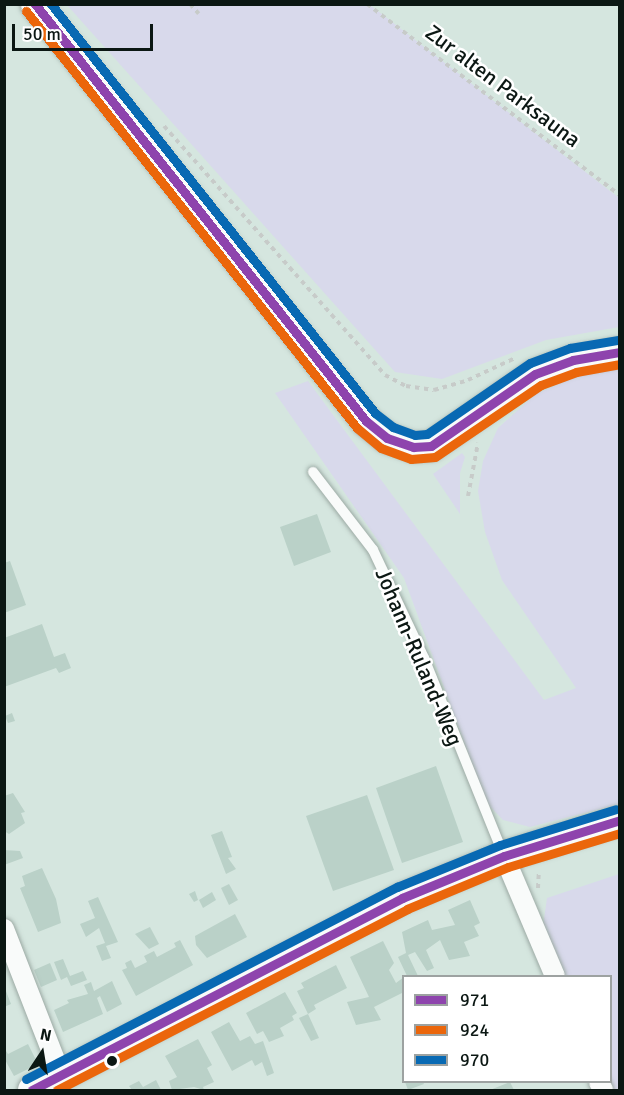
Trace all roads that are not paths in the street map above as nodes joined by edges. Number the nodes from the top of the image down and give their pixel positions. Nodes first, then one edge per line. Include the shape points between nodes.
1 (34, 4) edge
2 (620, 352) edge
3 (313, 472) dead end
4 (620, 820) edge
5 (504, 856) junction
6 (4, 929) edge
7 (555, 975) edge
8 (62, 1075) junction
9 (32, 1090) edge

1 - 2 main road via 379,433 405,445 432,446 535,374 573,360
3 - 5 lane, Johann-Ruland-Weg via 373,550 424,658
4 - 5 main road
5 - 7 street
5 - 8 main road via 360,918
6 - 8 street
8 - 9 main road

